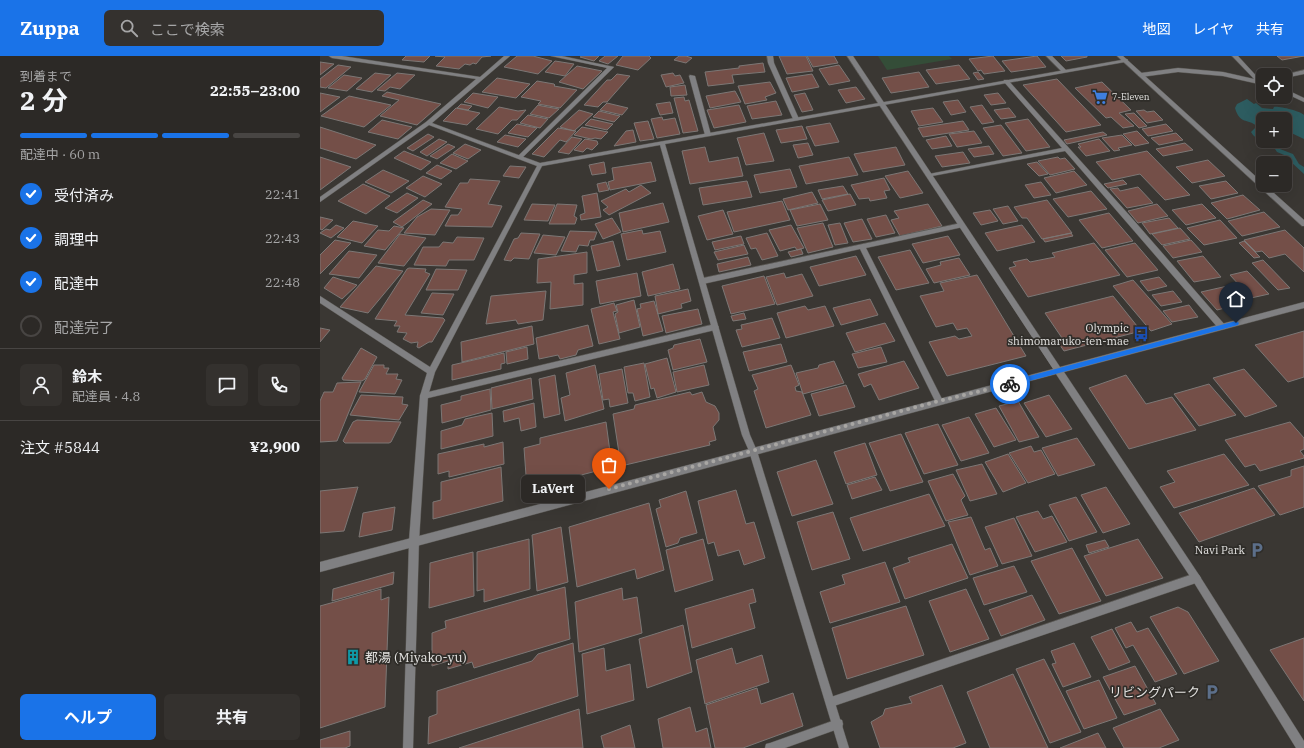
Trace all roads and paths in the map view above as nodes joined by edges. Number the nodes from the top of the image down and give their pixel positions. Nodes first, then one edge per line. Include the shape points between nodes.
1 (332, 56) edge
2 (507, 56) edge
3 (554, 56) edge
4 (770, 56) edge
5 (850, 56) edge
6 (1049, 56) edge
7 (1235, 56) edge
8 (1122, 58) edge
9 (1064, 71) junction
10 (1304, 72) edge
11 (1141, 75) junction
12 (1292, 75) edge
13 (692, 76) dead end
14 (1256, 76) edge
15 (479, 78) junction
16 (1256, 80) edge
17 (1006, 82) junction
18 (1292, 94) edge
19 (1304, 100) edge
20 (881, 104) junction
21 (796, 120) junction
22 (428, 123) junction
23 (708, 135) junction
24 (662, 143) junction
25 (1066, 149) junction
26 (520, 157) junction
27 (540, 165) junction
28 (929, 176) junction
29 (320, 200) edge
30 (1304, 224) edge
31 (961, 225) junction
32 (862, 247) junction
33 (703, 281) junction
34 (320, 299) edge
35 (1304, 305) edge
36 (715, 326) junction
37 (1222, 327) junction
38 (1059, 371) junction
39 (431, 372) junction
40 (424, 396) junction
41 (939, 401) junction
42 (753, 451) junction
43 (414, 542) junction
44 (320, 567) edge
45 (1196, 578) junction
46 (831, 702) junction
47 (838, 724) junction
48 (408, 748) edge
49 (770, 748) edge
50 (844, 748) edge
51 (1302, 748) edge

1 - 15 street
2 - 15 street
3 - 26 street via 611,67
4 - 21 street
5 - 20 street
6 - 9 street
7 - 14 street
8 - 9 street
8 - 11 street
9 - 17 street
10 - 12 street
11 - 16 street via 1178,70
11 - 30 street
13 - 23 street
15 - 22 street
17 - 20 street
17 - 25 street
18 - 19 street
20 - 21 street
20 - 28 street
21 - 23 street
22 - 26 street
22 - 29 street
23 - 24 street
24 - 27 street
24 - 33 street
25 - 28 street
25 - 37 street
26 - 27 street
27 - 39 street
28 - 31 street
31 - 32 street
31 - 38 street
32 - 33 street
32 - 41 street
33 - 36 street
34 - 39 street
35 - 37 street
36 - 40 street
36 - 42 street via 746,435
37 - 38 street
38 - 41 street
38 - 45 street
39 - 40 street
40 - 43 street
41 - 42 street
42 - 43 street
42 - 46 street
43 - 44 street
43 - 48 street
45 - 46 street
45 - 51 street
46 - 47 street
47 - 49 street
47 - 50 street

